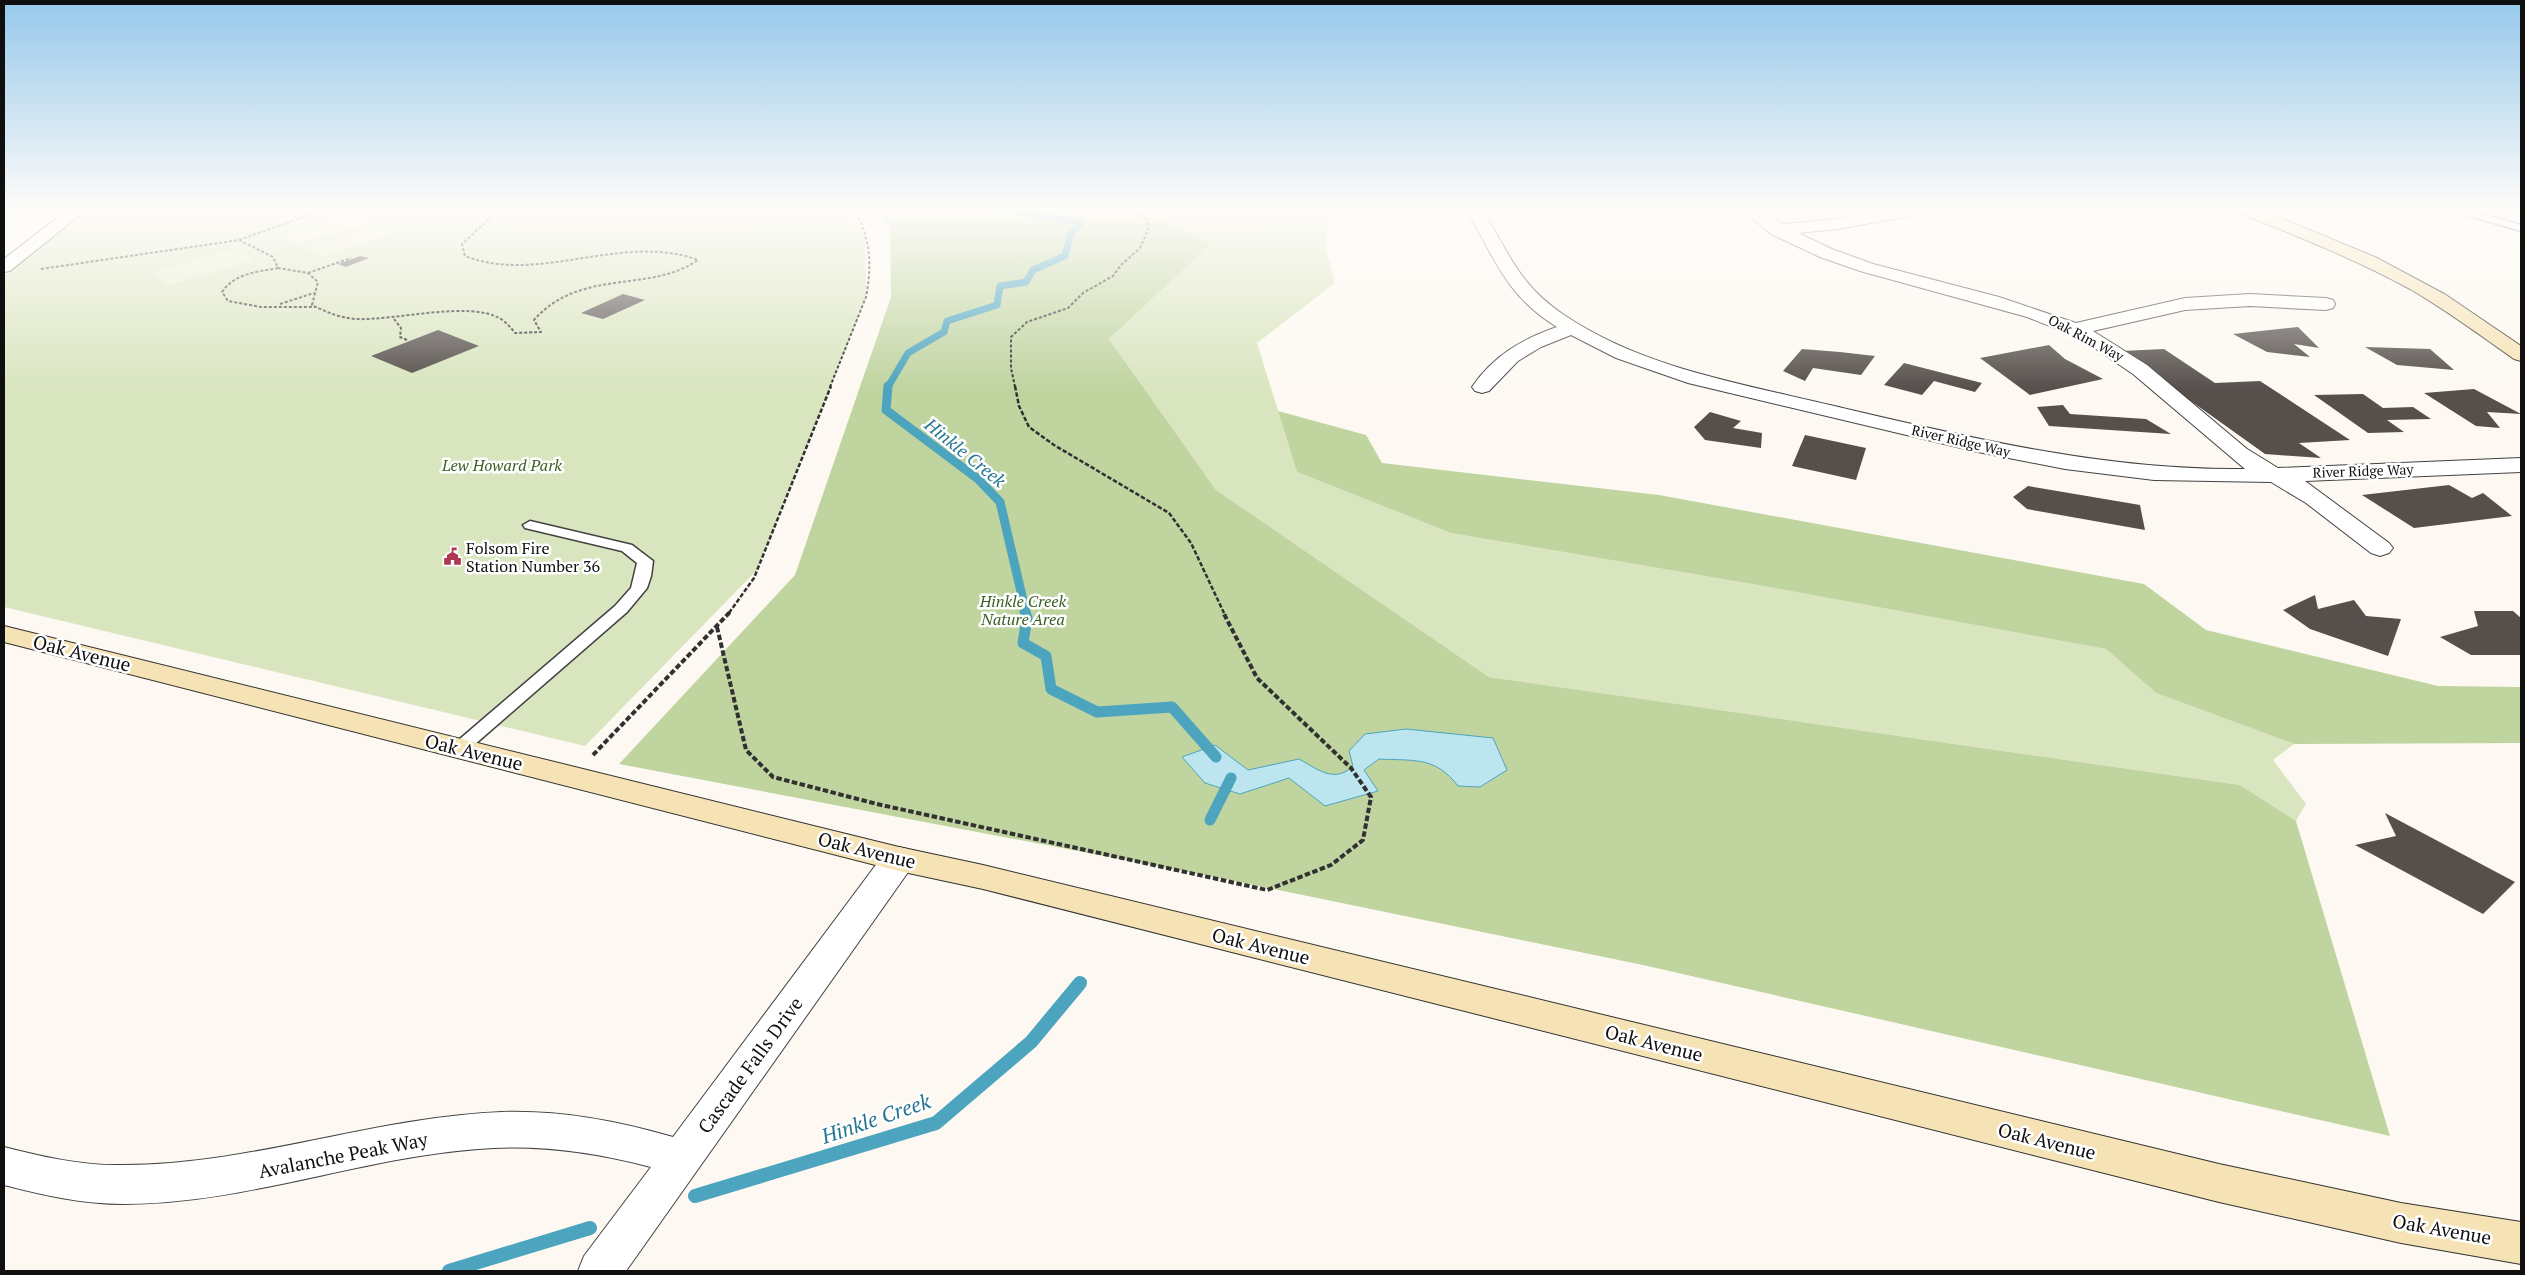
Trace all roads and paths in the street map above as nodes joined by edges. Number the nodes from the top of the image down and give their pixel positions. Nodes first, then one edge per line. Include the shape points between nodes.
1 (36, 270) dead end
2 (39, 270) edge
3 (272, 270) edge
4 (286, 270) edge
5 (320, 270) edge
6 (682, 270) edge
7 (870, 270) edge
8 (1118, 270) edge
9 (1508, 270) edge
10 (1873, 270) edge
11 (2383, 270) edge
12 (308, 274) junction
13 (314, 292) junction
14 (2326, 304) dead end
15 (269, 306) junction
16 (315, 306) junction
17 (394, 320) junction
18 (1574, 328) junction
19 (2076, 329) junction
20 (407, 340) dead end
21 (2521, 355) edge
22 (1482, 387) dead end
23 (2521, 465) edge
24 (2276, 475) junction
25 (530, 525) dead end
26 (2380, 548) dead end
27 (718, 627) junction
28 (4, 634) edge
29 (460, 748) junction
30 (573, 776) junction
31 (899, 859) junction
32 (682, 1158) junction
33 (4, 1166) edge
34 (2521, 1243) edge
35 (600, 1271) edge

1 - 2 path
3 - 15 path via 237,278 222,292 228,301
4 - 12 path
5 - 12 path
6 - 17 path via 581,291 553,301 540,309 534,320 541,332 515,333 502,319 460,310
7 - 27 path via 866,297 754,578
8 - 27 path via 1114,276 1083,293 1068,308 1027,322 1011,337 1011,368 1019,406 1029,427 1169,513 1191,543 1257,678 1352,768 1371,797 1363,840 1331,865 1267,890 876,804 773,777 746,750
9 - 18 street, River Ridge Way via 1513,280 1544,309
10 - 19 street, Oak Rim Way via 2003,302
11 - 21 main road via 2441,300
12 - 13 path via 318,282
13 - 15 path
13 - 16 path via 312,305
14 - 19 street via 2250,300 2185,304
15 - 16 path
16 - 17 path via 323,312 342,317
17 - 20 path via 402,328 400,337
18 - 22 street via 1523,348 1505,359
18 - 24 street, River Ridge Way via 1631,356 1704,381 2006,452 2157,473
19 - 24 street, Oak Rim Way via 2138,367 2241,456
23 - 24 street, River Ridge Way
24 - 26 street, Oak Rim Way via 2304,490
25 - 29 lane via 627,548 645,561 645,577 636,594 621,609
27 - 30 path
28 - 29 main road, Oak Avenue
29 - 30 main road, Oak Avenue
30 - 31 main road, Oak Avenue
31 - 32 street, Cascade Falls Drive
31 - 34 main road, Oak Avenue via 2219,1183 2400,1223
32 - 33 street, Avalanche Peak Way via 630,1142 554,1130 487,1131 397,1143 225,1178 167,1184 86,1184
32 - 35 street, Cascade Falls Drive

